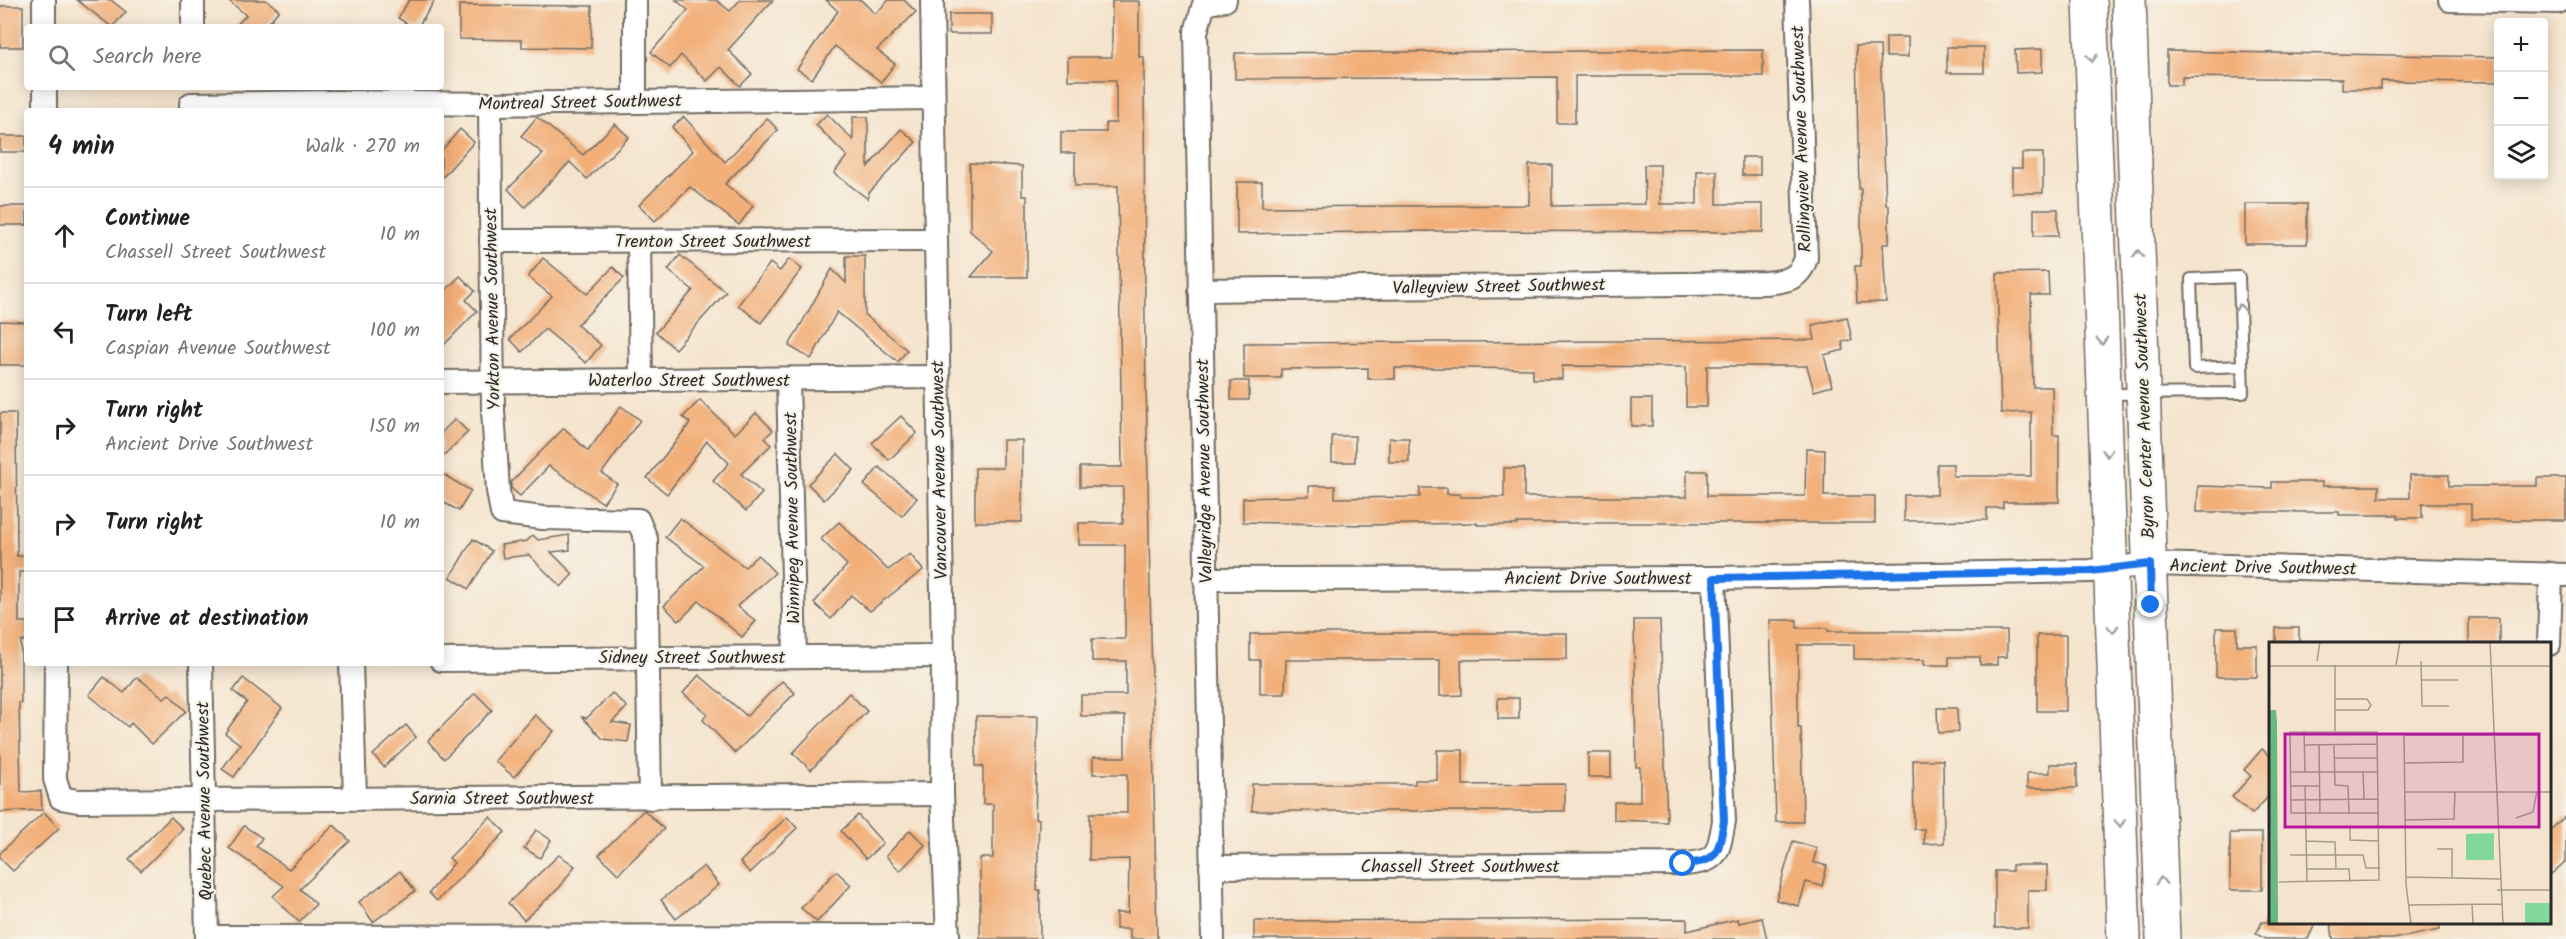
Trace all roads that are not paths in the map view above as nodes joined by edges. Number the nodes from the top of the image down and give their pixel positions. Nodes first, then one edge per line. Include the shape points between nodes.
1 (44, 0) edge
2 (193, 0) edge
3 (635, 0) edge
4 (932, 0) edge
5 (1797, 0) edge
6 (2090, 0) edge
7 (2129, 0) edge
8 (2450, 0) edge
9 (1215, 2) edge
10 (2558, 2) dead end
11 (44, 24) edge
12 (193, 24) edge
13 (45, 90) edge
14 (933, 98) junction
15 (635, 100) junction
16 (192, 101) edge
17 (490, 104) junction
18 (340, 106) edge
19 (45, 108) edge
20 (934, 240) junction
21 (491, 241) junction
22 (639, 241) junction
23 (1797, 276) joint
24 (1200, 290) junction
25 (2242, 366) junction
26 (937, 377) junction
27 (641, 380) junction
28 (788, 380) junction
29 (444, 382) edge
30 (493, 382) junction
31 (2104, 394) junction
32 (2144, 394) junction
33 (2150, 564) junction
34 (2110, 570) junction
35 (2558, 574) edge
36 (1714, 578) junction
37 (1205, 579) junction
38 (2549, 642) edge
39 (943, 656) junction
40 (646, 657) junction
41 (795, 657) junction
42 (444, 660) edge
43 (56, 666) edge
44 (201, 666) edge
45 (351, 666) edge
46 (942, 794) junction
47 (355, 798) junction
48 (650, 798) junction
49 (206, 801) junction
50 (1211, 867) junction
51 (948, 937) edge
52 (207, 938) edge
53 (652, 938) edge
54 (1213, 939) edge
55 (2124, 939) edge
56 (2163, 939) edge

1 - 11 street
2 - 12 street
3 - 15 street
4 - 14 street, Vancouver Avenue Southwest
5 - 23 street, Rollingview Avenue Southwest via 1806,258
6 -> 31 main road
32 -> 7 main road, Byron Center Avenue Southwest
8 - 10 street
9 - 24 street, Valleyridge Avenue Southwest via 1196,32
13 - 19 street
14 - 15 street, Montreal Street Southwest
14 - 20 street, Vancouver Avenue Southwest
15 - 17 street, Montreal Street Southwest
16 - 18 street, Montreal Street Southwest
17 - 18 street, Montreal Street Southwest
17 - 21 street, Yorkton Avenue Southwest
20 - 22 street, Trenton Street Southwest
20 - 26 street, Vancouver Avenue Southwest
21 - 22 street, Trenton Street Southwest
21 - 30 street, Yorkton Avenue Southwest
22 - 27 street
23 - 24 street, Valleyview Street Southwest via 1766,283
24 - 37 street, Valleyridge Avenue Southwest
25 -> 25 lane via 2239,277 2191,279 2194,369
25 - 32 lane via 2243,393
26 - 28 street, Waterloo Street Southwest
26 - 39 street, Vancouver Avenue Southwest
27 - 28 street, Waterloo Street Southwest
27 - 30 street, Waterloo Street Southwest
28 - 41 street, Winnipeg Avenue Southwest
29 - 30 street, Waterloo Street Southwest
30 - 40 street, Yorkton Avenue Southwest via 502,513 638,520 646,539
31 - 32 lane
31 -> 34 main road
32 - 33 main road, Byron Center Avenue Southwest
33 - 34 street, Ancient Drive Southwest
33 - 35 street, Ancient Drive Southwest
56 -> 33 main road, Byron Center Avenue Southwest
34 - 36 street, Ancient Drive Southwest
34 -> 55 main road
35 - 38 street
36 - 37 street, Ancient Drive Southwest
36 - 50 street, Chassell Street Southwest via 1724,821 1718,852 1708,861
37 - 50 street, Valleyridge Avenue Southwest
39 - 41 street, Sidney Street Southwest
39 - 46 street, Vancouver Avenue Southwest
40 - 41 street, Sidney Street Southwest
40 - 42 street, Sidney Street Southwest
40 - 48 street
43 - 49 street, Sarnia Street Southwest via 55,779 61,798
44 - 49 street, Quebec Avenue Southwest
45 - 47 street
46 - 48 street, Sarnia Street Southwest
46 - 51 street, Vancouver Avenue Southwest
47 - 48 street, Sarnia Street Southwest
47 - 49 street, Sarnia Street Southwest
49 - 52 street, Quebec Avenue Southwest
50 - 54 street, Valleyridge Avenue Southwest
51 - 53 street
52 - 53 street

